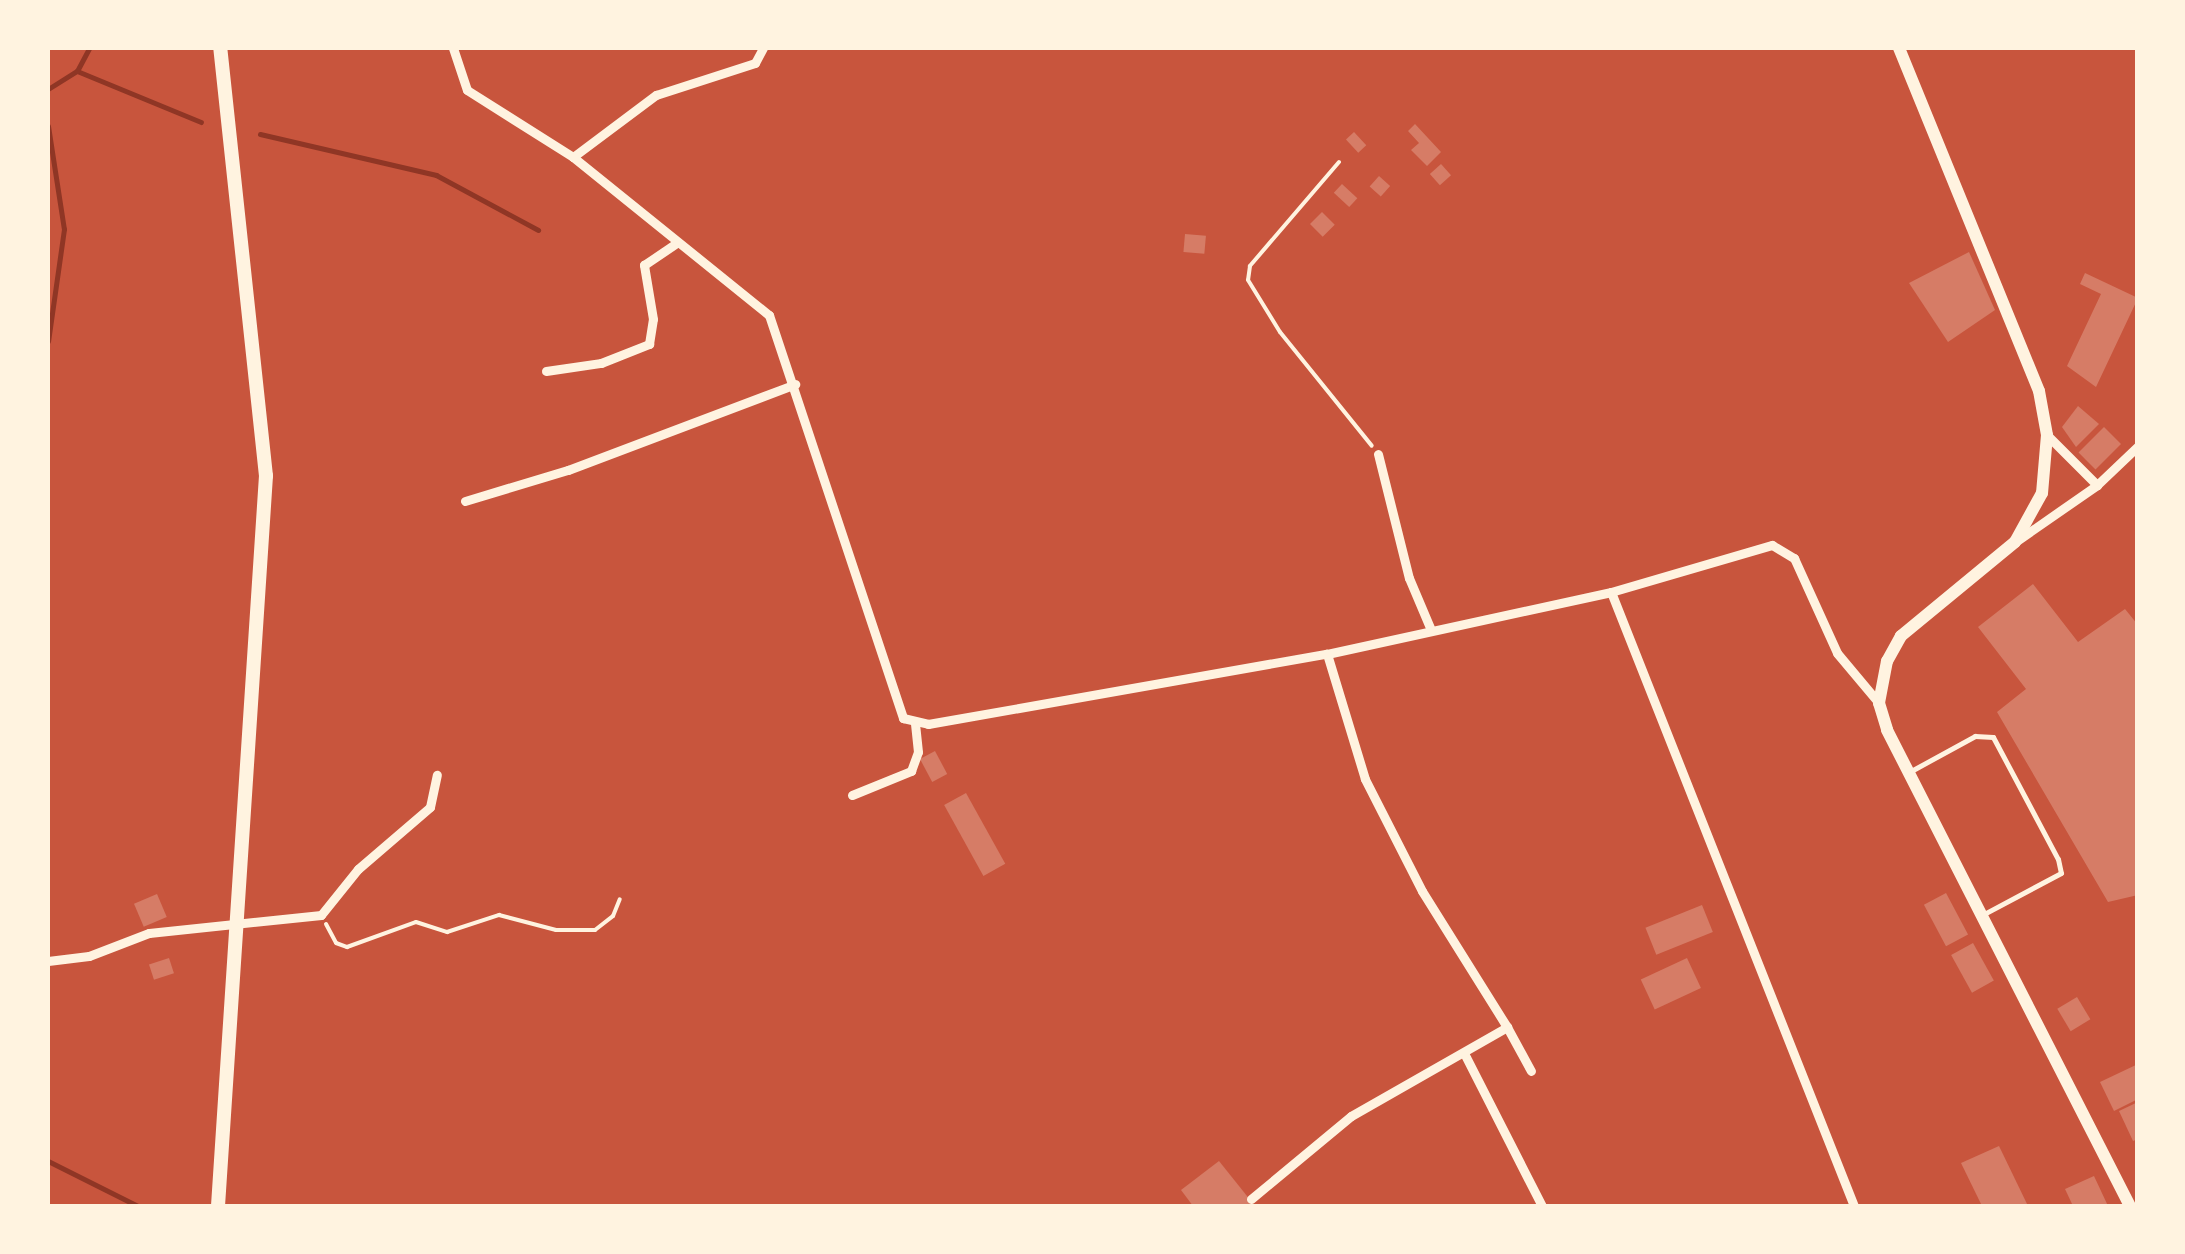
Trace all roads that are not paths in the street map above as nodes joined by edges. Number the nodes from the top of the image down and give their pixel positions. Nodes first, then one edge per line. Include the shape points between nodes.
1 (220, 48) edge
2 (453, 48) edge
3 (763, 48) edge
4 (1900, 48) edge
5 (574, 157) junction
6 (675, 244) junction
7 (546, 372) dead end
8 (794, 384) junction
9 (2047, 436) junction
10 (2138, 446) edge
11 (1378, 454) road end
12 (2097, 485) junction
13 (465, 501) dead end
14 (2015, 542) junction
15 (1611, 592) junction
16 (1431, 630) junction
17 (1327, 654) junction
18 (1879, 703) junction
19 (915, 722) junction
20 (1908, 772) junction
21 (437, 775) dead end
22 (852, 795) dead end
23 (1984, 914) junction
24 (236, 921) junction
25 (48, 961) edge
26 (1507, 1027) junction
27 (1464, 1055) junction
28 (1531, 1070) dead end
29 (1250, 1198) dead end
30 (218, 1206) edge
31 (1542, 1206) edge
32 (1854, 1206) edge
33 (2130, 1206) edge

1 - 24 main road via 266,476
2 - 5 street via 467,90
3 - 5 street via 755,63 656,95
4 - 9 main road via 2039,391
5 - 6 street
6 - 7 street via 644,265 653,319 649,344
6 - 8 street via 769,315
8 - 13 street via 568,470
8 - 19 street via 895,708
9 - 12 street
9 - 14 main road via 2042,493
10 - 12 street
11 - 16 street via 1410,578
12 - 14 street
14 - 18 main road via 1901,636 1887,661
15 - 16 street
15 - 18 street via 1758,546 1784,549 1837,653
15 - 32 street
16 - 17 street
17 - 19 street
17 - 26 street via 1365,780 1422,891
18 - 20 main road
19 - 22 street via 918,752 911,771
20 - 23 main road
20 - 23 lane via 1975,736 1988,734 1997,743 2062,868
21 - 24 street via 430,807 368,860 321,916
23 - 33 main road
24 - 25 street via 149,934 89,956
24 - 30 main road
26 - 27 street
26 - 28 street
27 - 29 street via 1351,1116
27 - 31 street

